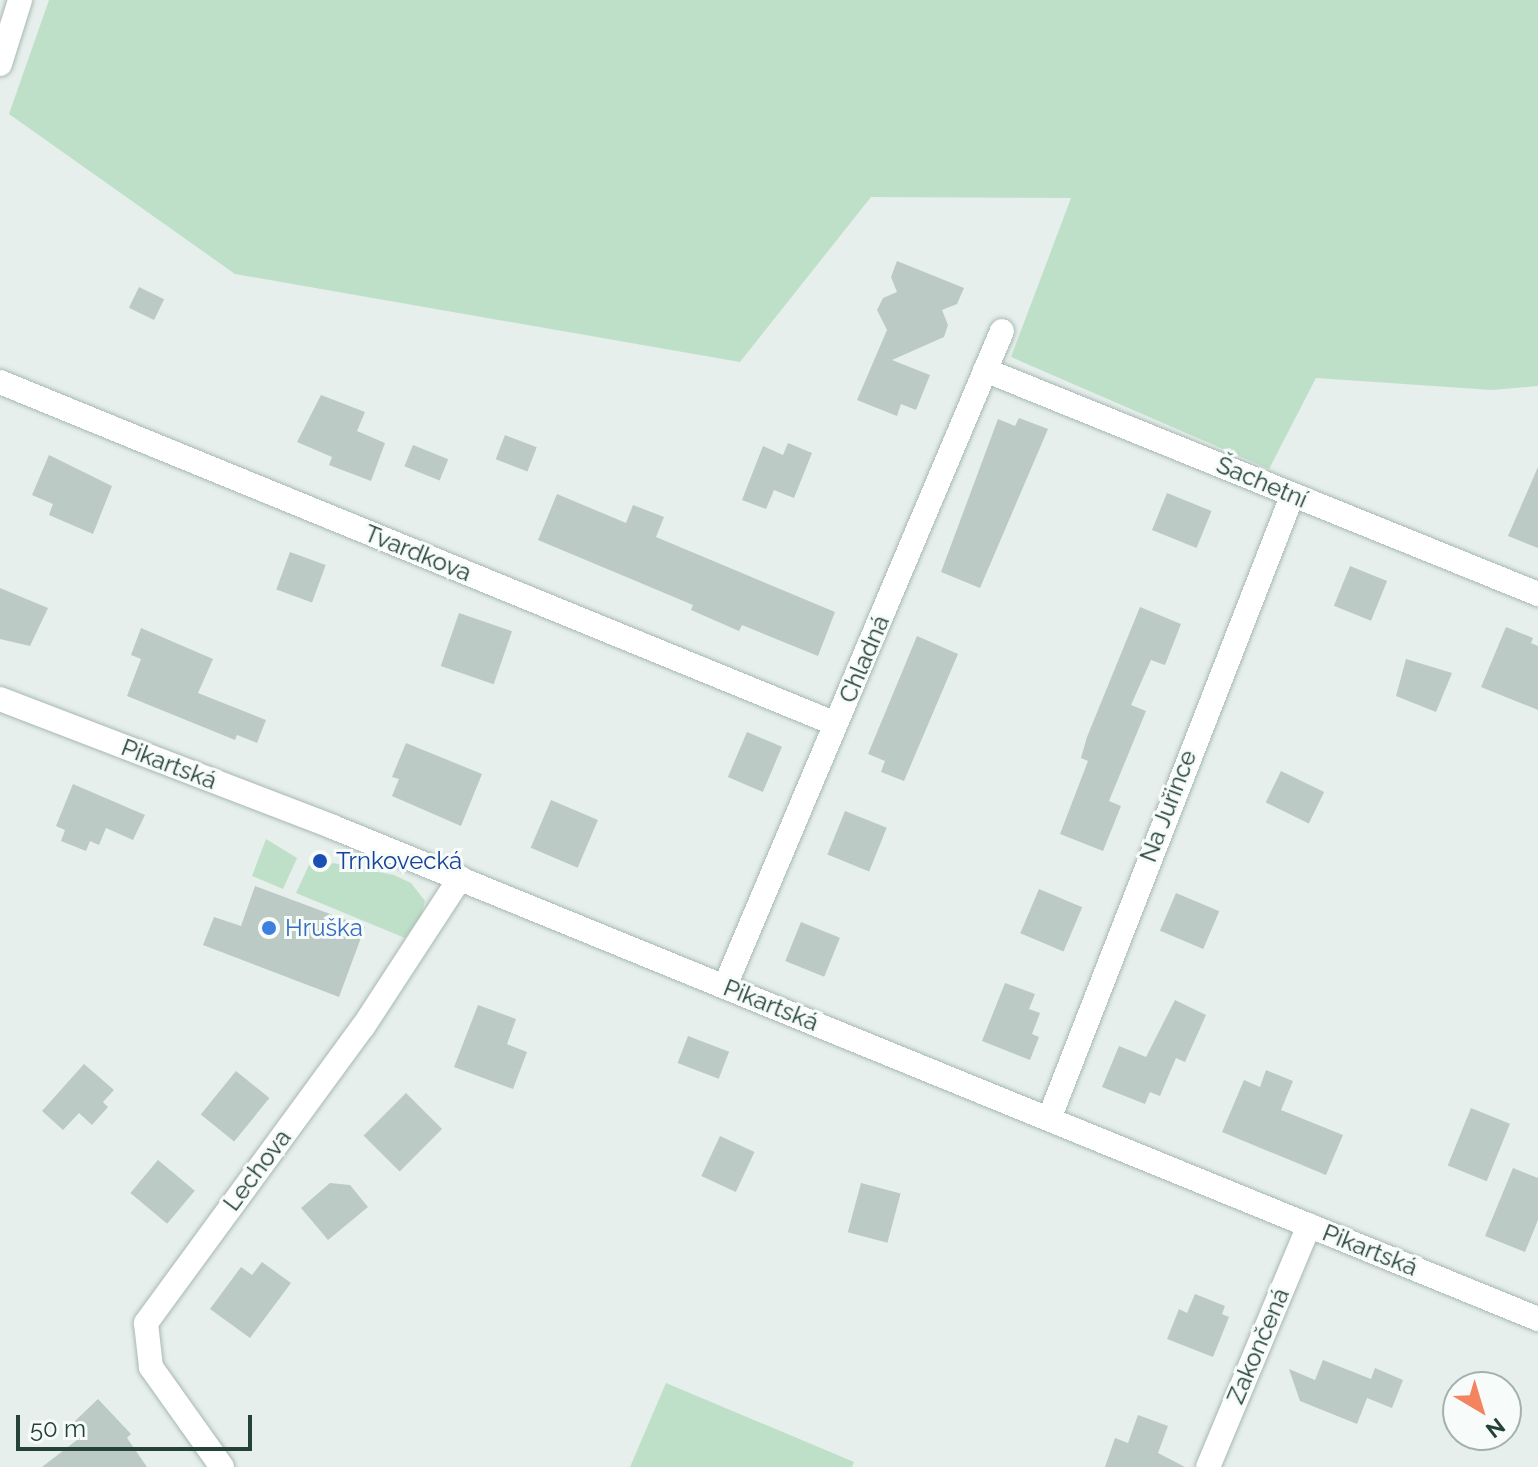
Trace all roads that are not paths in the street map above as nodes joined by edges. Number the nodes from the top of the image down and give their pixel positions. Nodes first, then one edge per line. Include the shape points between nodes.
1 (20, 0) edge
2 (0, 64) edge
3 (1002, 331) dead end
4 (985, 370) junction
5 (0, 382) edge
6 (1292, 496) junction
7 (1538, 594) edge
8 (0, 699) edge
9 (836, 724) junction
10 (460, 878) junction
11 (725, 986) junction
12 (1049, 1119) junction
13 (1309, 1225) junction
14 (1538, 1319) edge
15 (222, 1467) edge
16 (1208, 1467) edge

1 - 2 street
3 - 4 street, Chladná
4 - 6 street, Šachetní
4 - 9 street, Chladná
5 - 9 street, Tvardkova
6 - 7 street, Šachetní
6 - 12 street, Na Juřince
8 - 10 street, Pikartská
9 - 11 street, Chladná
10 - 11 street, Pikartská
10 - 15 street, Lechova via 363,1027 146,1323 151,1367
11 - 12 street, Pikartská
12 - 13 street, Pikartská
13 - 14 street, Pikartská
13 - 16 street, Zakončená

